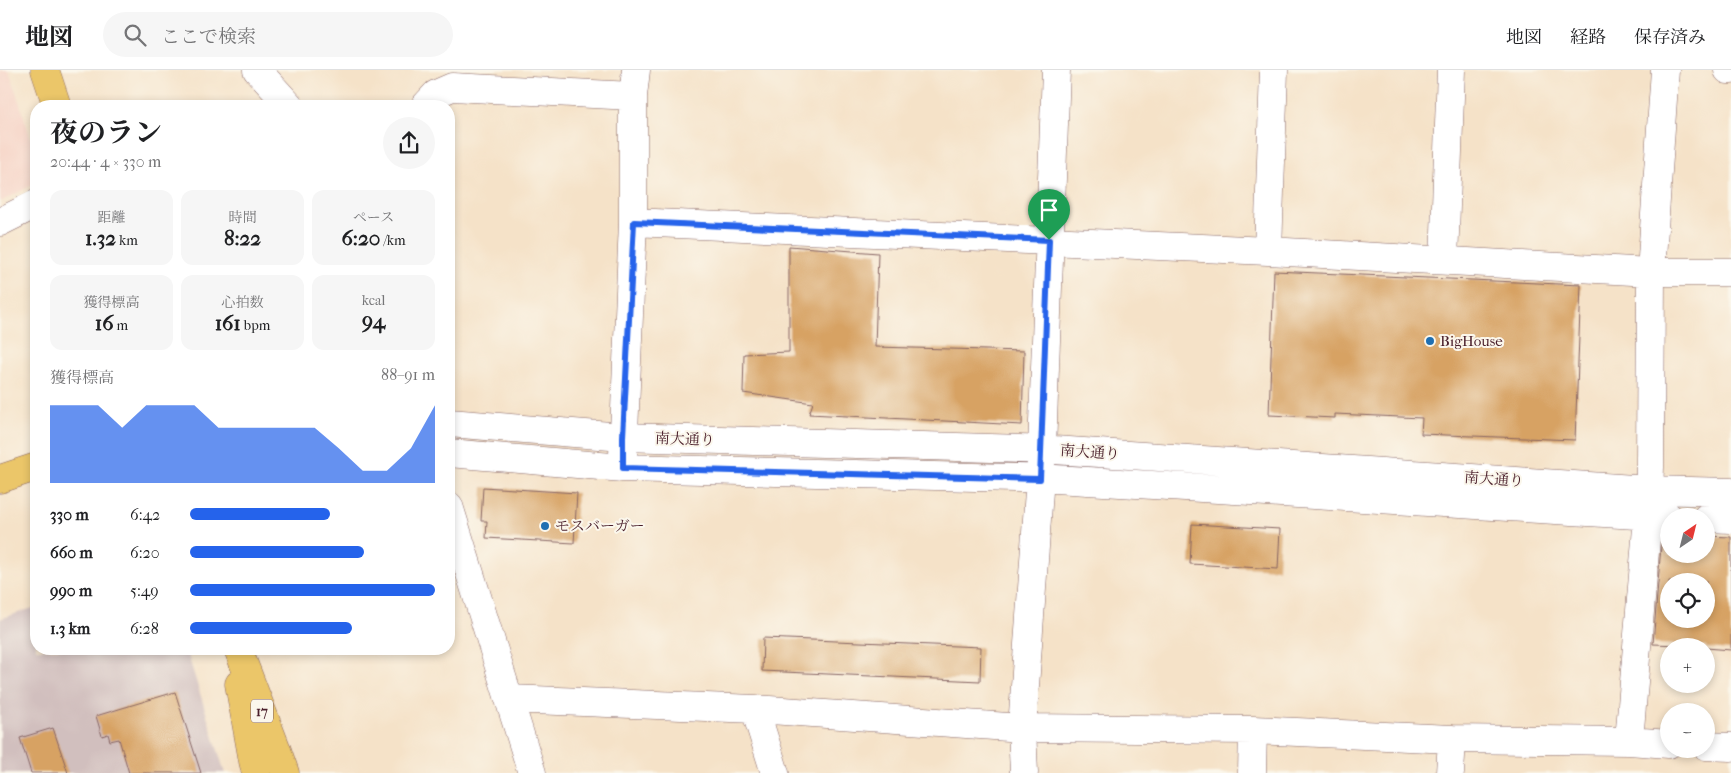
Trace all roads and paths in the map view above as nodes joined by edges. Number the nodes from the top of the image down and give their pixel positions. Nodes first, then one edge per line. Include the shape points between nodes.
1 (45, 70) edge
2 (257, 70) edge
3 (1056, 70) edge
4 (1274, 70) edge
5 (1451, 70) edge
6 (1665, 70) edge
7 (444, 79) edge
8 (635, 83) edge
9 (55, 100) edge
10 (284, 100) edge
11 (430, 100) edge
12 (30, 207) edge
13 (0, 222) edge
14 (634, 222) junction
15 (1049, 240) junction
16 (1268, 251) junction
17 (1444, 260) junction
18 (1651, 272) junction
19 (1731, 272) edge
20 (455, 423) edge
21 (623, 437) junction
22 (1042, 449) junction
23 (455, 454) edge
24 (623, 468) junction
25 (30, 469) edge
26 (0, 479) edge
27 (1040, 479) junction
28 (1731, 492) edge
29 (1655, 508) edge
30 (1715, 518) edge
31 (1731, 519) edge
32 (455, 525) edge
33 (233, 655) edge
34 (240, 655) edge
35 (509, 699) junction
36 (755, 709) junction
37 (1022, 728) junction
38 (1253, 730) junction
39 (1452, 739) junction
40 (1629, 741) junction
41 (1660, 743) edge
42 (1715, 746) edge
43 (1731, 747) edge
44 (256, 773) edge
45 (285, 773) edge
46 (532, 773) edge
47 (775, 773) edge
48 (1024, 773) edge
49 (1252, 773) edge
50 (1450, 773) edge

1 - 9 main road
2 - 10 street
3 - 15 street
4 - 16 street
5 - 17 street
6 - 18 street
7 - 8 street
7 - 11 street
8 - 14 street
12 - 13 street
14 - 15 street
14 - 21 street
15 - 16 street
15 - 22 street
16 - 17 street
17 - 18 street
18 - 19 street
18 - 29 street
20 - 21 street, 南大通り
21 - 22 street, 南大通り
21 - 24 street
22 - 27 street
22 - 29 street, 南大通り
23 - 24 street, 南大通り
24 - 27 street, 南大通り
25 - 26 main road
27 - 29 street, 南大通り
27 - 37 street
28 - 29 street, 南大通り
29 - 40 street
30 - 31 street
32 - 35 street
33 - 44 main road, 17
34 - 45 main road, 17
35 - 36 street
35 - 46 street
36 - 37 street
36 - 47 street
37 - 38 street
37 - 48 street
38 - 39 street
38 - 49 street
39 - 40 street
39 - 50 street
40 - 41 street
42 - 43 street

